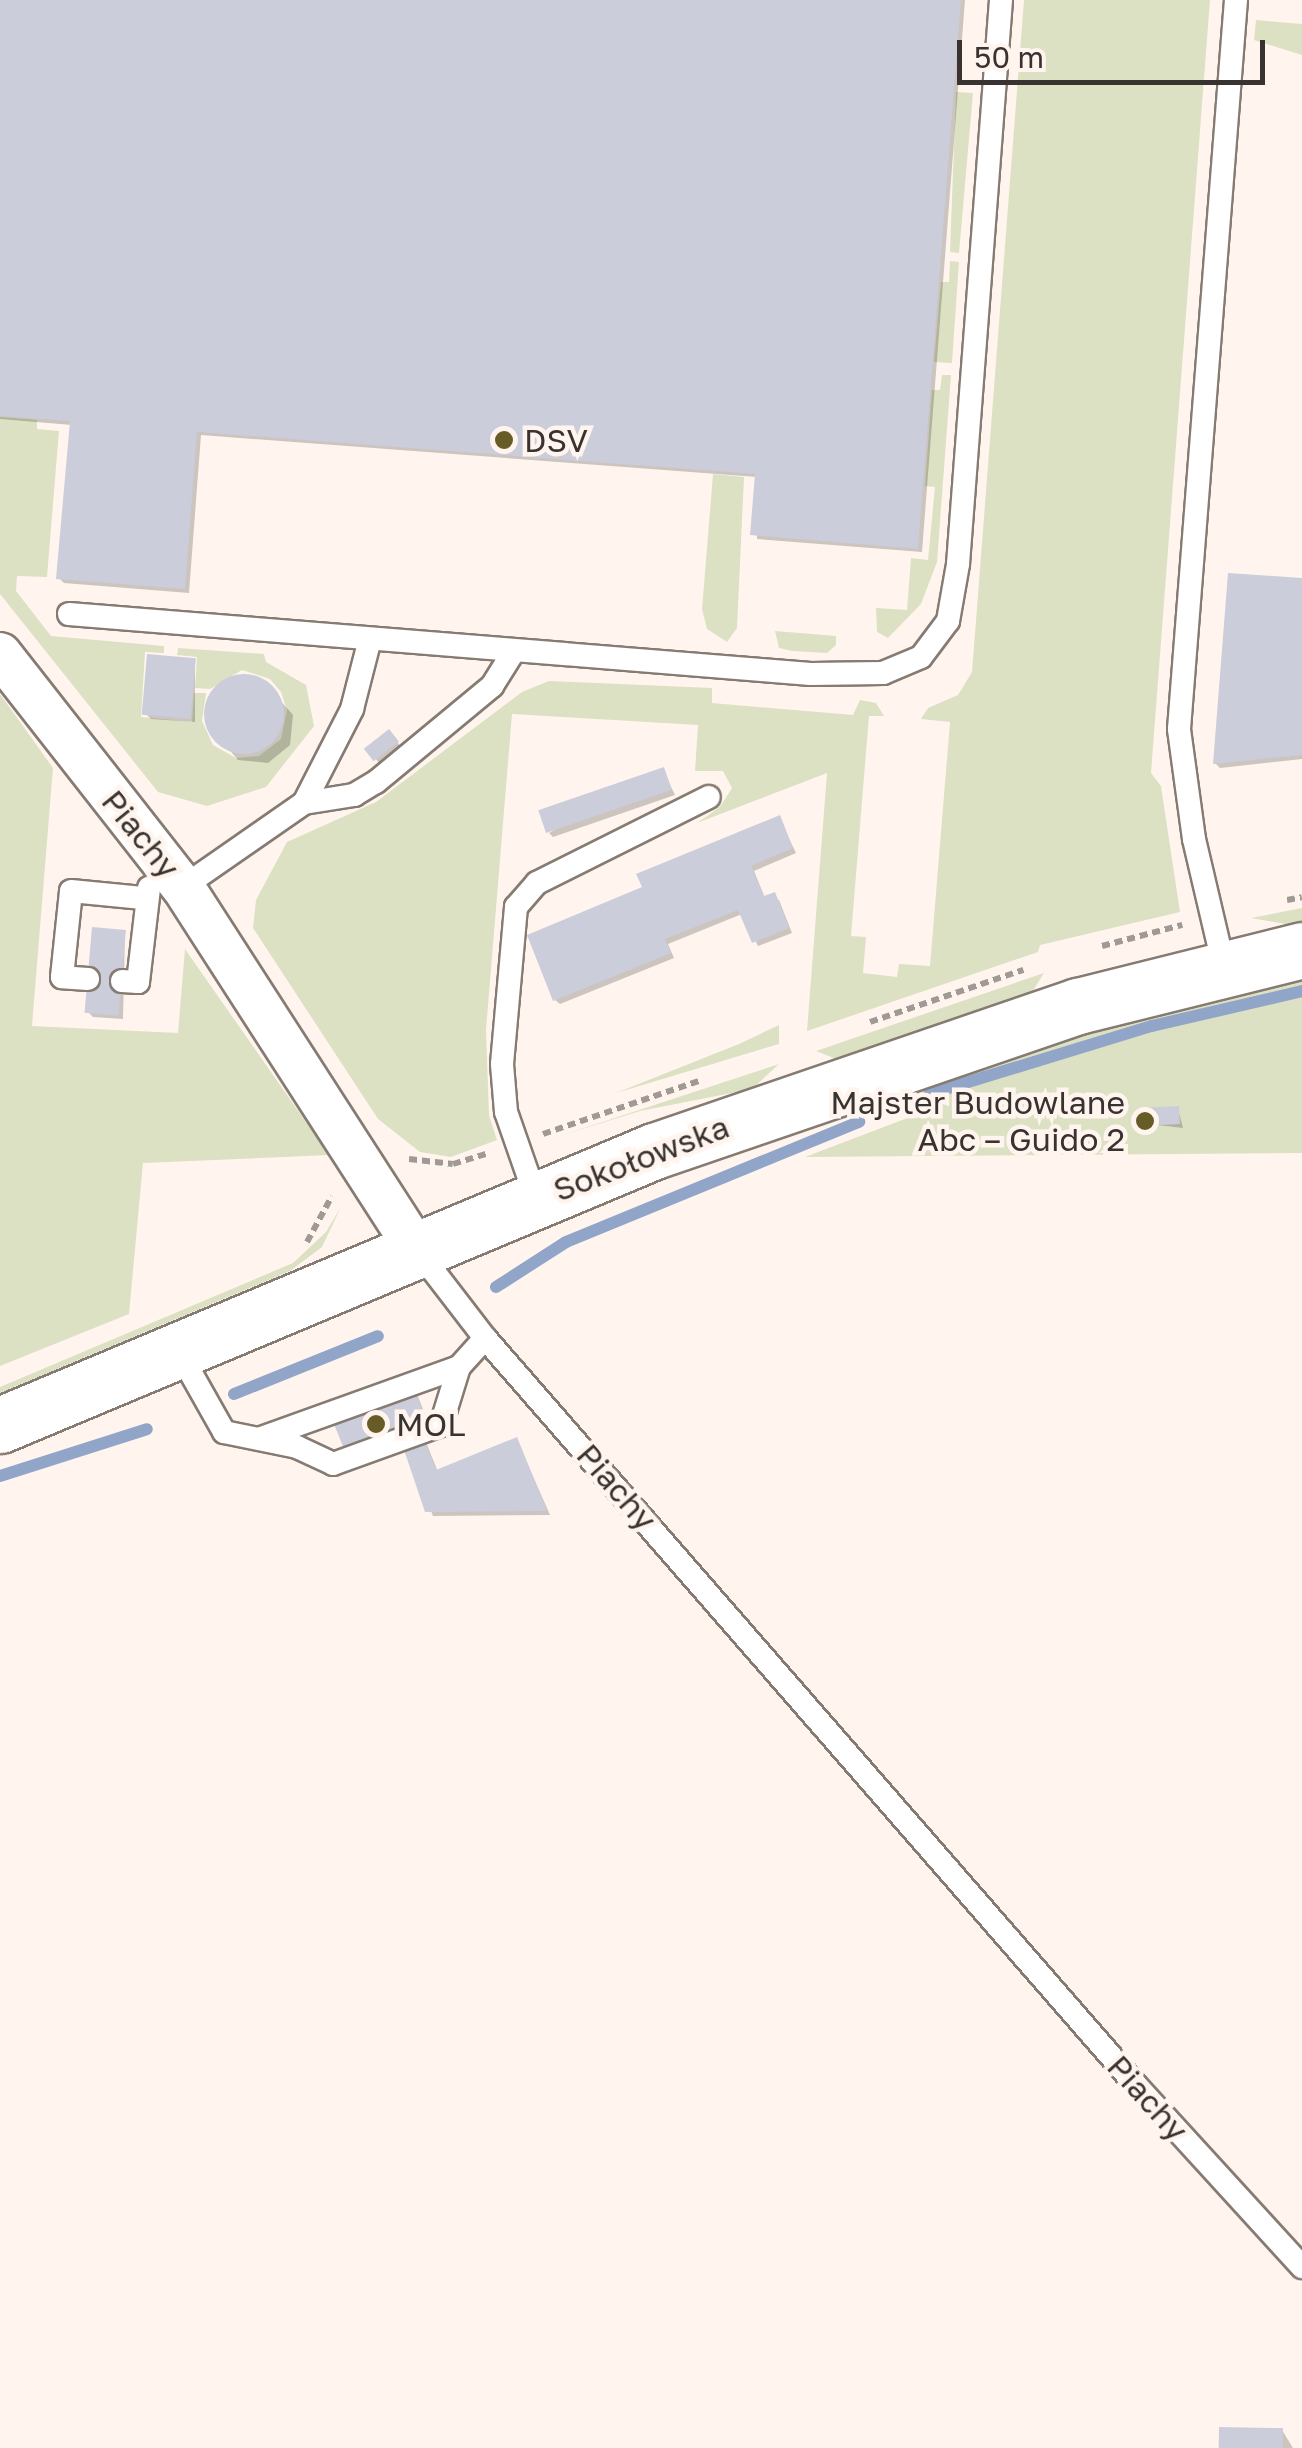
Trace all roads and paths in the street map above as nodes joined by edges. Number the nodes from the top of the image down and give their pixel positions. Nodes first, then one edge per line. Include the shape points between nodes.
1 (1001, 0) edge
2 (1236, 0) edge
3 (69, 614) dead end
4 (370, 639) junction
5 (513, 652) junction
6 (0, 654) edge
7 (709, 797) dead end
8 (304, 802) junction
9 (165, 885) junction
10 (66, 936) junction
11 (92, 938) dead end
12 (1302, 950) edge
13 (1224, 968) junction
14 (88, 979) dead end
15 (122, 981) dead end
16 (536, 1198) junction
17 (417, 1250) junction
18 (485, 1338) junction
19 (179, 1352) junction
20 (458, 1368) junction
21 (0, 1425) edge
22 (248, 1440) junction
23 (1302, 2267) edge

1 - 5 lane via 958,564 948,621 934,648 906,665 859,676
2 - 13 lane via 1180,729 1194,839
3 - 4 lane
4 - 5 lane
4 - 8 lane via 352,710
5 - 8 lane via 492,686 376,782 354,795
6 - 9 street, Piachy
7 - 16 lane via 537,883 516,908 504,1096 509,1129
8 - 9 lane
9 - 10 lane via 71,891
9 - 15 lane via 134,940 138,982
9 - 17 street, Piachy
10 - 11 lane
10 - 14 lane via 62,977
12 - 13 street, Sokołowska
13 - 16 street, Sokołowska via 1016,1025
16 - 17 street, Sokołowska
17 - 18 lane, Piachy
17 - 19 street, Sokołowska
18 - 20 lane
18 - 23 lane, Piachy via 1122,2070
19 - 21 street, Sokołowska
19 - 22 lane via 217,1426
20 - 22 lane
20 - 22 lane via 441,1425 355,1460 328,1463 297,1447

